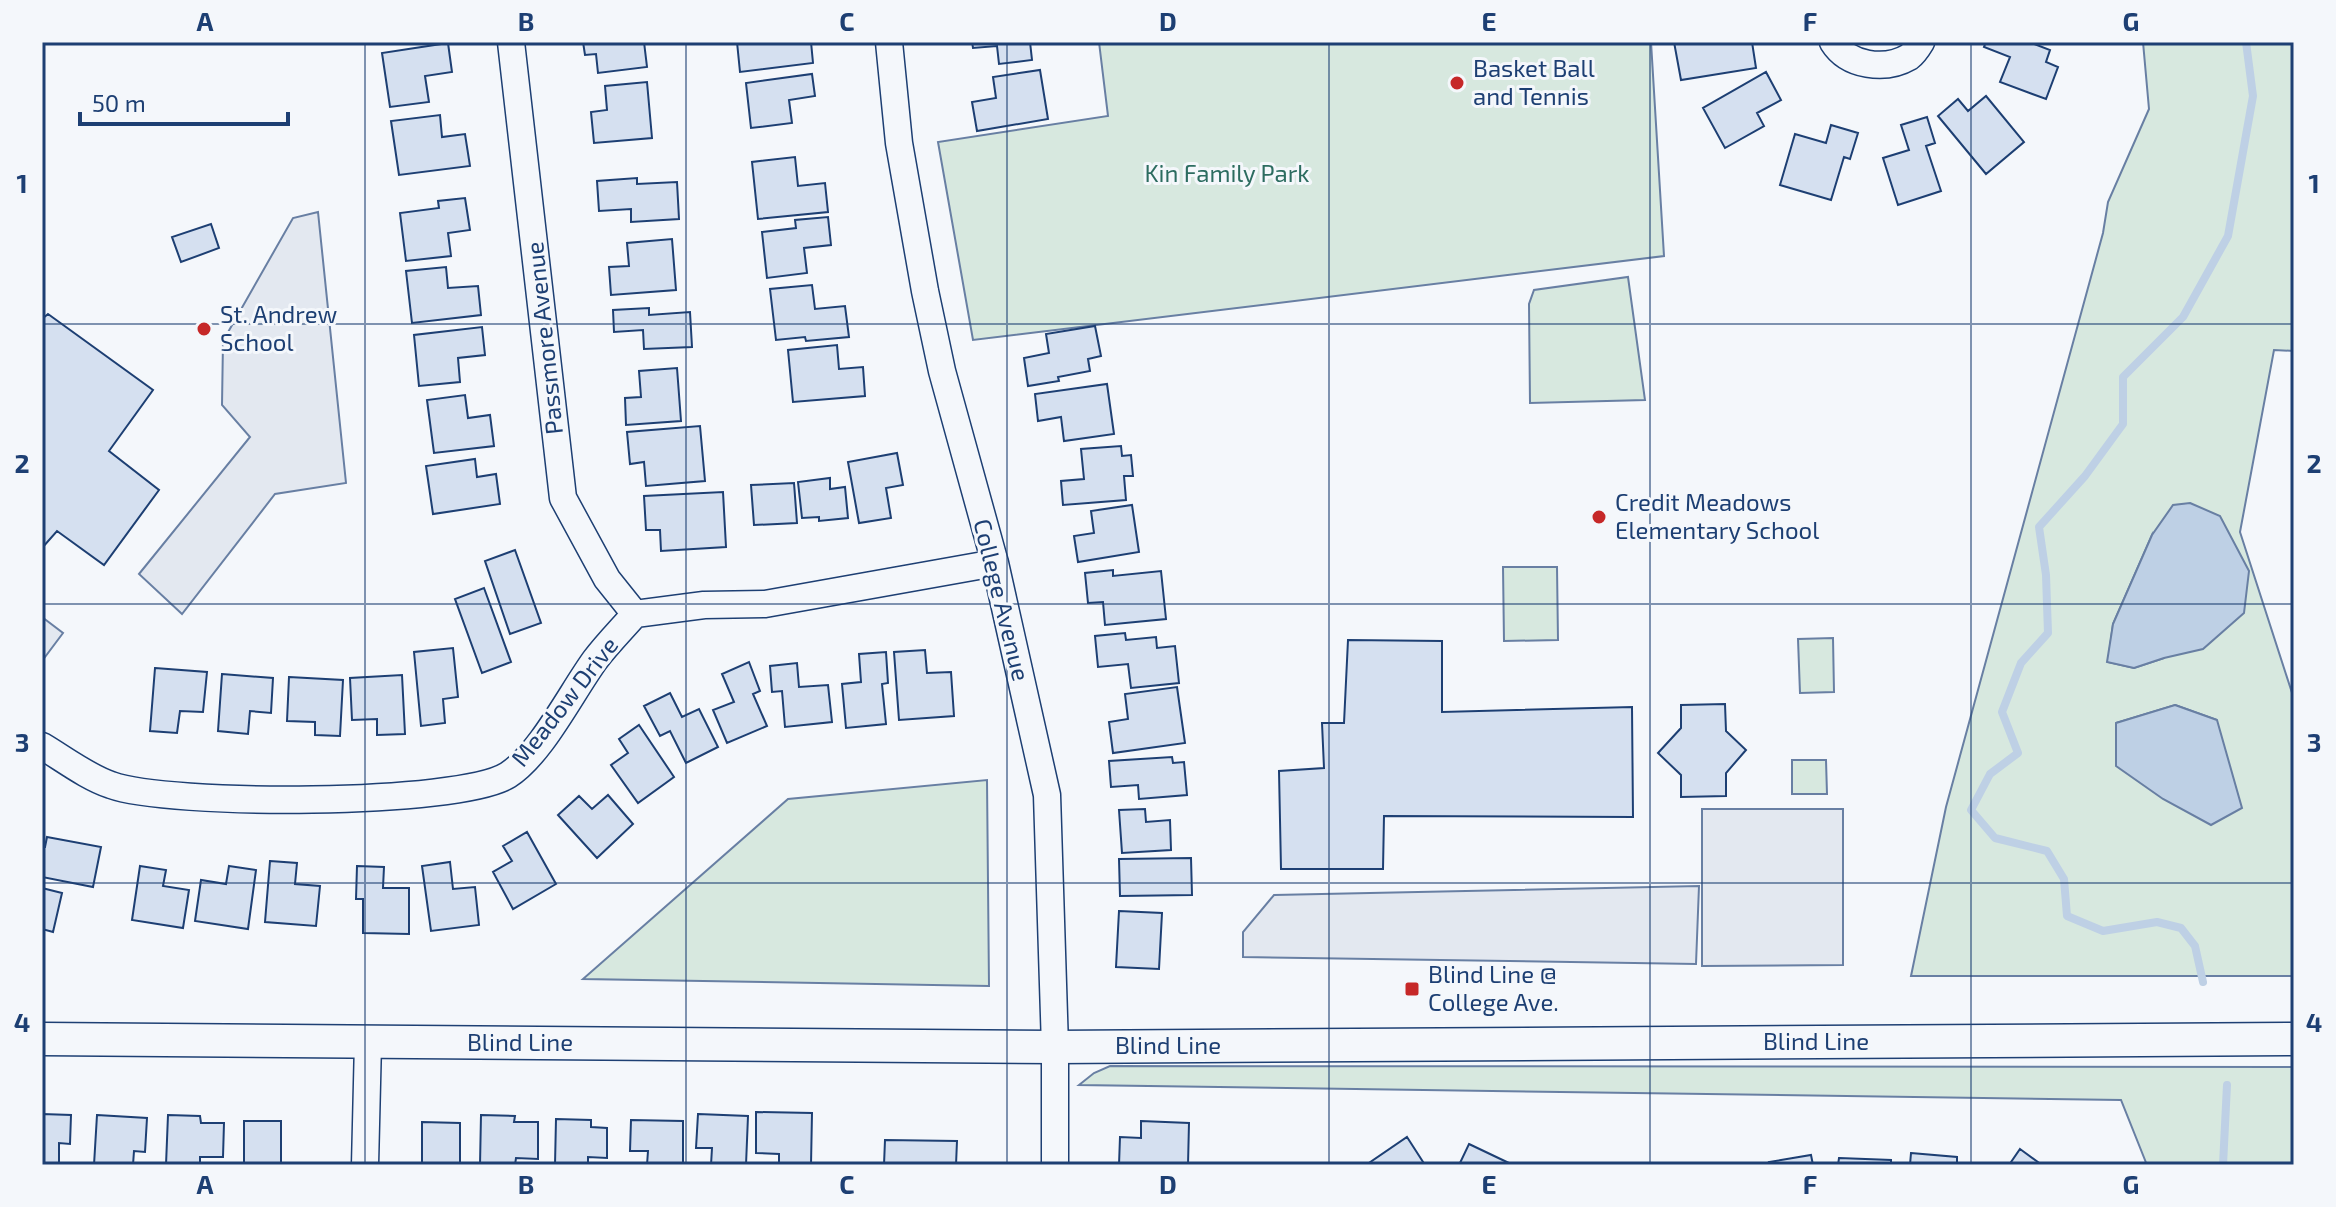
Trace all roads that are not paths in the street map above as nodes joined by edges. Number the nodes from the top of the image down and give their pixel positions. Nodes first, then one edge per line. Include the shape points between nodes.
1 (511, 42) edge
2 (889, 42) edge
3 (1833, 42) edge
4 (1921, 42) edge
5 (995, 563) junction
6 (635, 614) junction
7 (42, 746) edge
8 (42, 1039) edge
9 (2294, 1039) edge
10 (368, 1042) junction
11 (1055, 1047) junction
12 (365, 1165) edge
13 (1055, 1165) edge

1 - 6 street, Passmore Avenue via 563,498 607,579
2 - 5 street, College Avenue via 899,143 925,291
3 - 4 street via 1857,63 1884,64 1910,56
5 - 6 street, Meadow Drive via 765,604
5 - 11 street, College Avenue via 1047,795
6 - 7 street, Meadow Drive via 597,657 531,754 509,775 489,784 453,792 337,798 171,796 111,786
8 - 10 street, Blind Line
9 - 11 street, Blind Line
10 - 11 street, Blind Line
10 - 12 street
11 - 13 street, College Avenue

